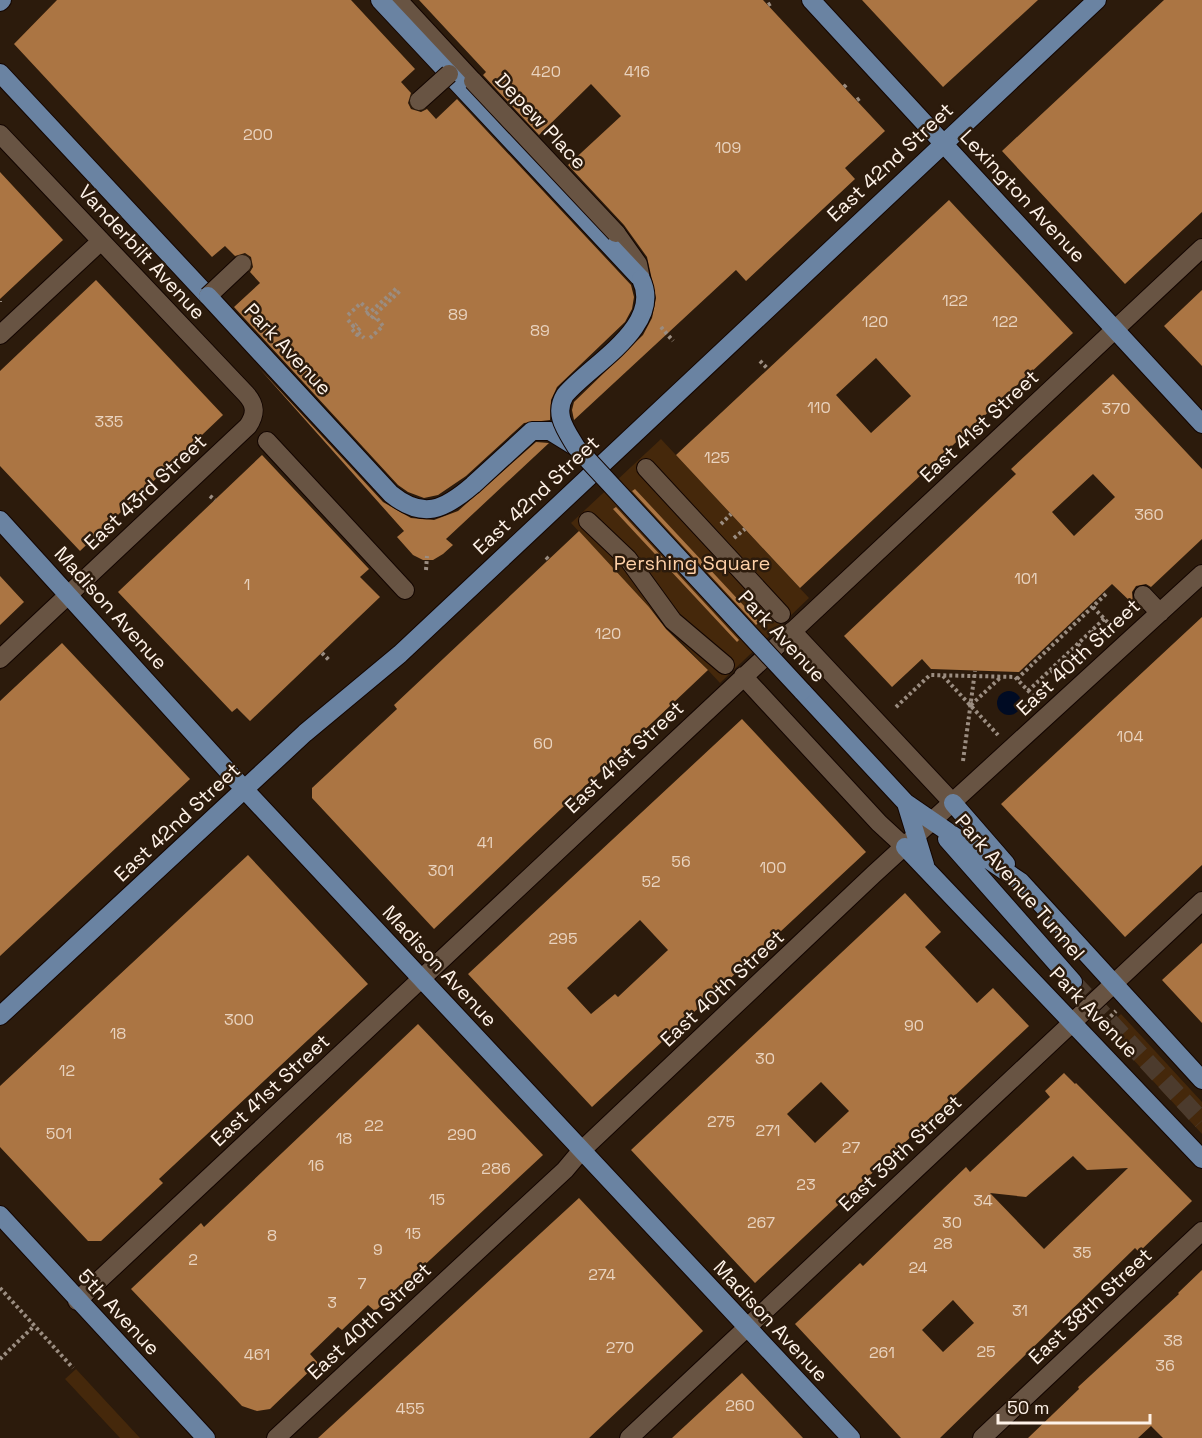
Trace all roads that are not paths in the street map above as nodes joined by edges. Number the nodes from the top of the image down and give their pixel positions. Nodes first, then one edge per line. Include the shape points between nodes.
1 (380, 0) edge
2 (398, 0) edge
3 (811, 0) edge
4 (1096, 0) edge
5 (0, 73) edge
6 (449, 74) junction
7 (419, 101) dead end
8 (0, 134) edge
9 (943, 143) junction
10 (101, 241) junction
11 (1202, 248) edge
12 (242, 264) dead end
13 (641, 279) junction
14 (208, 296) junction
15 (1115, 330) junction
16 (0, 335) edge
17 (252, 400) joint
18 (1202, 424) edge
19 (267, 441) dead end
20 (576, 447) junction
21 (646, 468) dead end
22 (0, 520) edge
23 (588, 520) dead end
24 (1202, 574) edge
25 (405, 590) dead end
26 (69, 594) junction
27 (1143, 595) dead end
28 (1160, 613) junction
29 (781, 614) dead end
30 (792, 631) junction
31 (0, 659) edge
32 (725, 665) dead end
33 (743, 676) junction
34 (245, 789) junction
35 (906, 803) junction
36 (953, 803) junction
37 (933, 822) junction
38 (910, 842) junction
39 (1021, 882) junction
40 (1202, 902) edge
41 (422, 980) junction
42 (1073, 982) tunnel mouth
43 (1113, 984) junction
44 (0, 1016) edge
45 (1072, 1021) junction
46 (1202, 1080) edge
47 (581, 1151) junction
48 (1202, 1159) edge
49 (0, 1215) edge
50 (1202, 1231) edge
51 (78, 1301) junction
52 (747, 1328) junction
53 (206, 1438) edge
54 (276, 1438) edge
55 (629, 1438) edge
56 (851, 1438) edge
57 (982, 1438) edge

1 - 6 main road
2 - 13 street, Depew Place, bridge via 616,234 638,264
3 - 9 main road, Lexington Avenue
4 - 9 main road, East 42nd Street
5 - 14 main road, Park Avenue
6 - 7 street, bridge
6 - 13 main road
8 - 10 street, Vanderbilt Avenue
9 - 15 main road, Lexington Avenue
9 - 34 main road, East 42nd Street via 400,654
10 - 16 street
10 - 17 street, Vanderbilt Avenue
11 - 15 street, East 41st Street
12 - 14 street, bridge
13 - 20 main road, Park Avenue, bridge via 646,299 640,323 561,402 561,421
14 - 20 main road, Park Avenue, bridge via 391,494 413,508 433,509 459,497 532,431 550,431
15 - 18 main road, Lexington Avenue
15 - 30 street, East 41st Street
17 - 26 street, East 43rd Street via 255,410 248,426
19 - 25 street
20 - 35 main road, Park Avenue, bridge
21 - 29 street, Park Avenue
22 - 26 main road, Madison Avenue
23 - 32 street via 628,559 673,621
24 - 28 street, East 40th Street
26 - 31 street, East 43rd Street
26 - 34 main road, Madison Avenue
27 - 28 street
28 - 36 street, East 40th Street
30 - 33 street, East 41st Street
30 - 36 street, Park Avenue
33 - 38 street, Park Avenue via 879,823
33 - 41 street, East 41st Street
34 - 41 main road, Madison Avenue
34 - 44 main road, East 42nd Street
35 - 37 main road, Park Avenue
35 - 38 main road, Park Avenue
36 - 37 street, East 40th Street
36 - 39 main road
37 - 38 street, East 40th Street
37 - 39 main road, Park Avenue
37 - 42 main road, Park Avenue Tunnel
38 - 45 main road, Park Avenue via 926,867
38 - 47 street, East 40th Street
39 - 43 main road, Park Avenue
40 - 43 street, East 39th Street
41 - 47 main road, Madison Avenue
41 - 51 street, East 41st Street
43 - 45 street, East 39th Street
43 - 46 main road, Park Avenue
45 - 48 main road, Park Avenue
45 - 52 street, East 39th Street
47 - 52 main road, Madison Avenue
47 - 54 street, East 40th Street
49 - 51 main road, 5th Avenue
50 - 57 street, East 38th Street
51 - 53 main road, 5th Avenue
52 - 55 street, East 39th Street
52 - 56 main road, Madison Avenue

